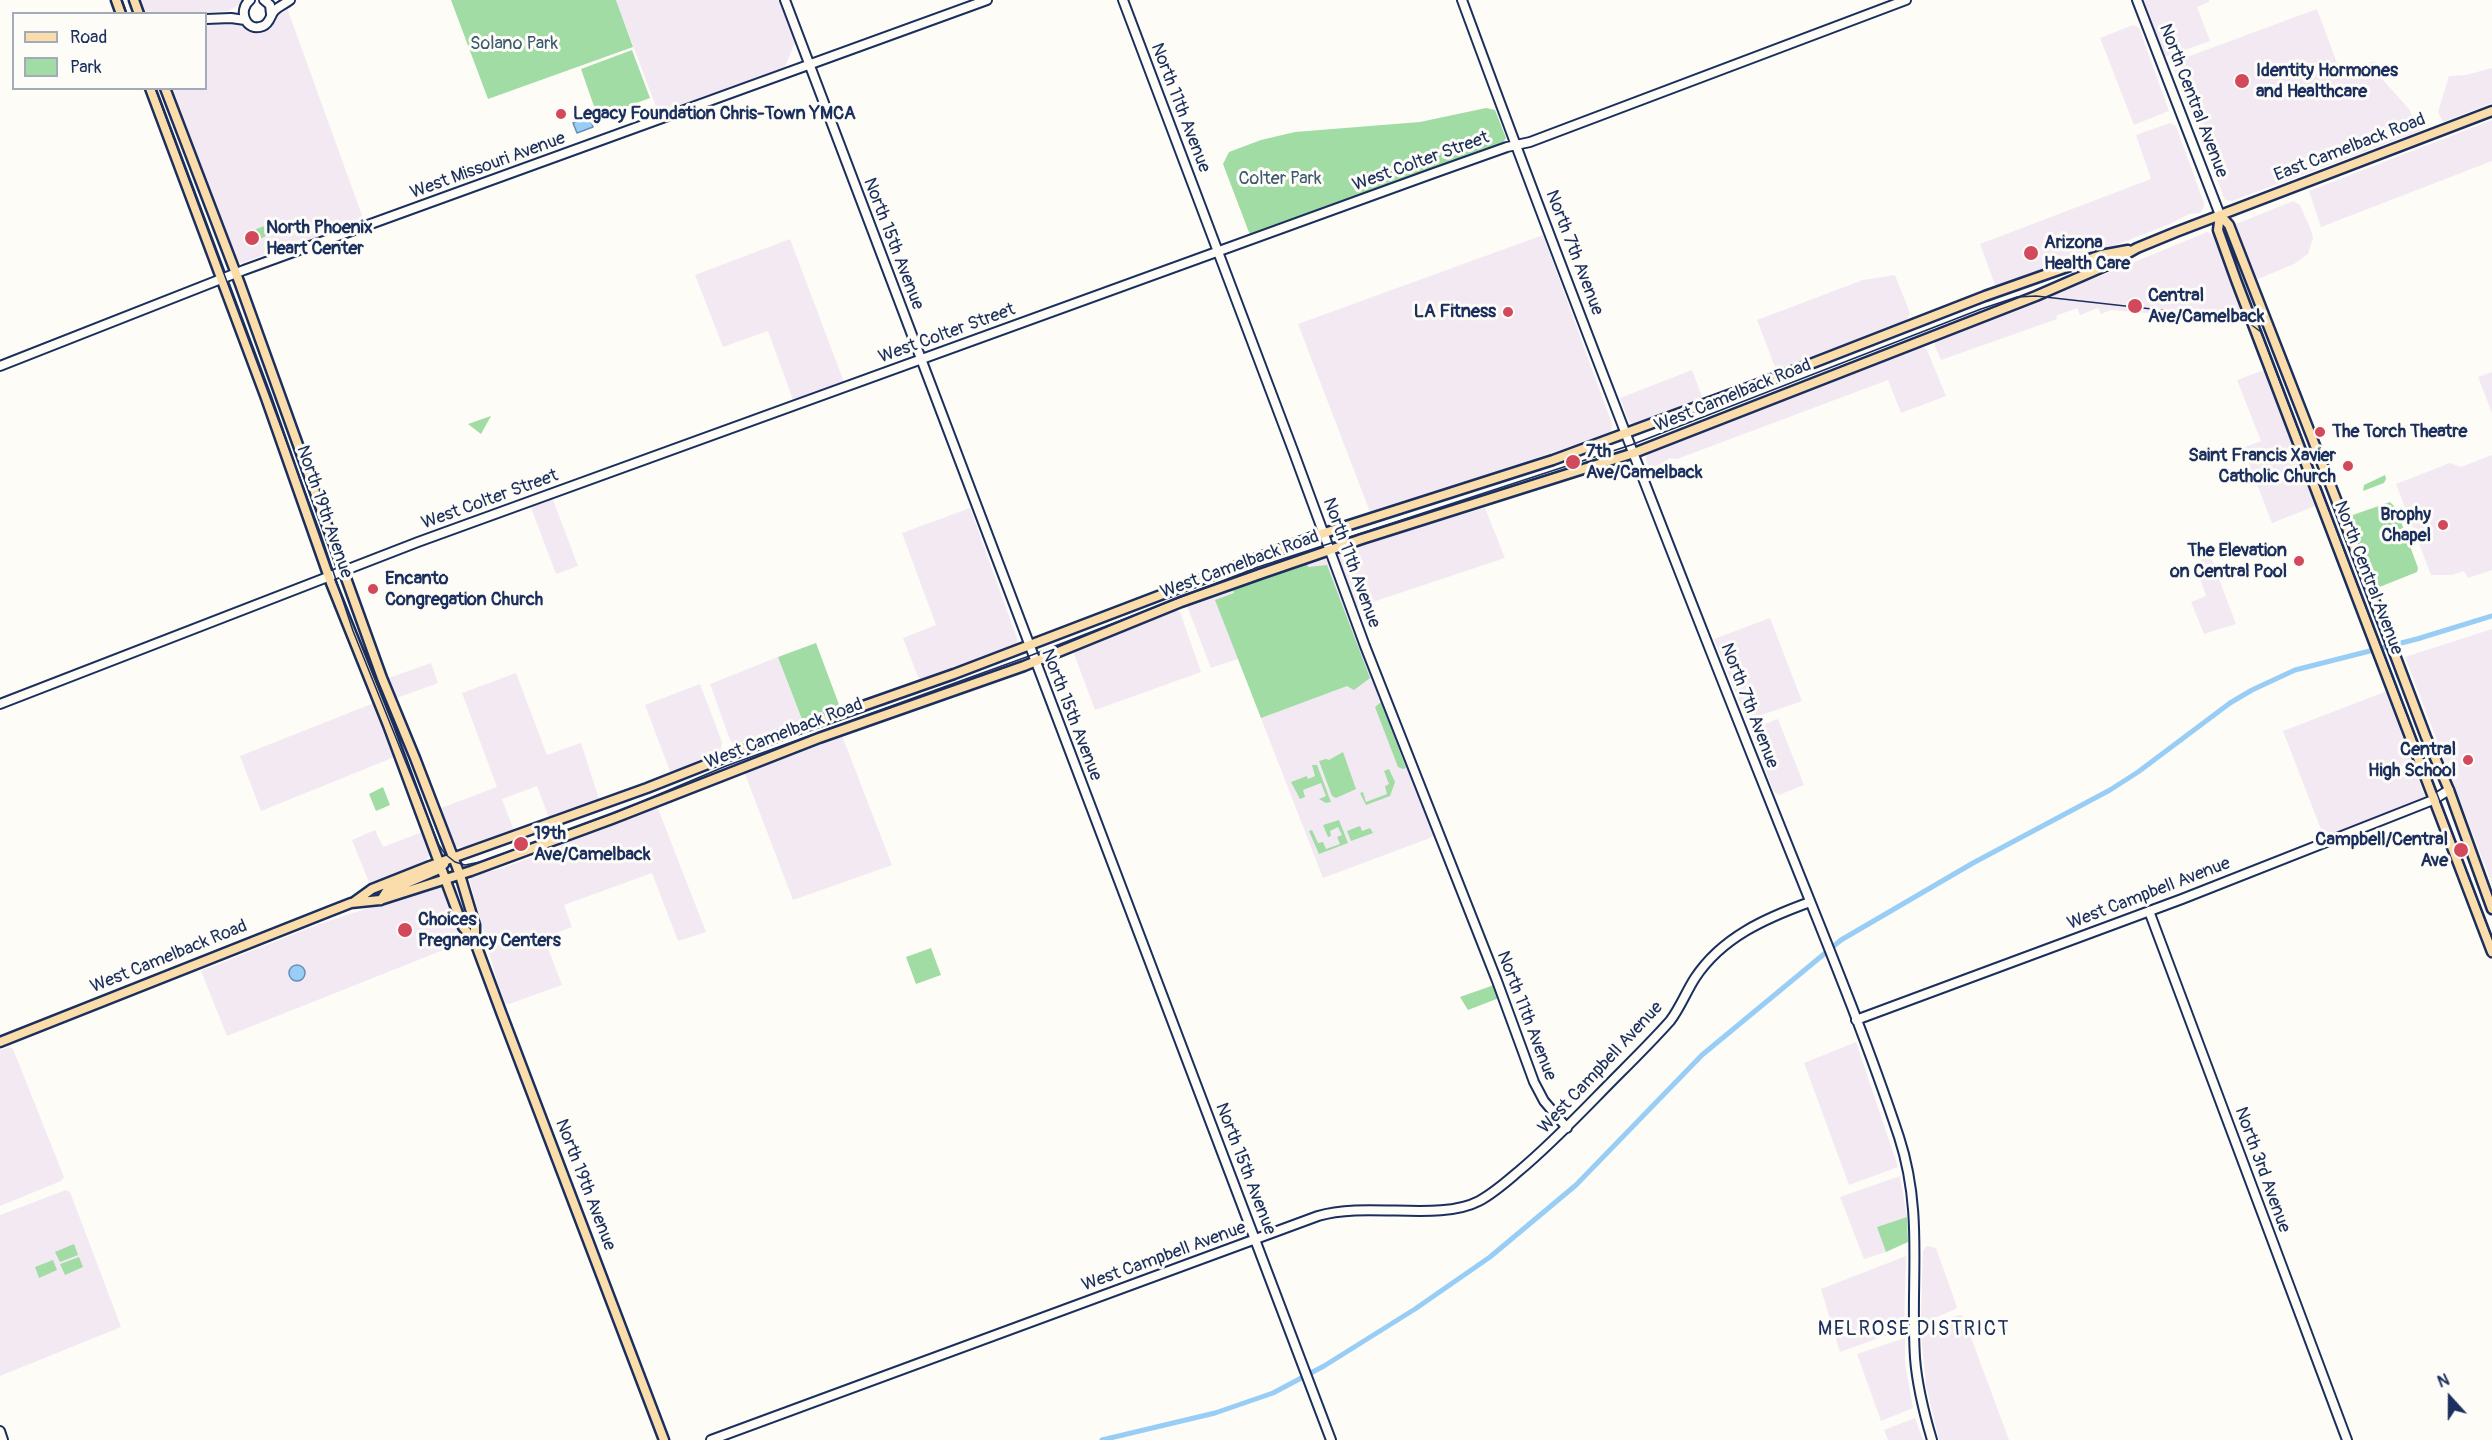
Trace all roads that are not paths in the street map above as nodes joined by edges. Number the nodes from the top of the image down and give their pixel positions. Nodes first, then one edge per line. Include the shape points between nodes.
1 (250, 0) edge
2 (265, 0) edge
3 (278, 0) edge
4 (290, 0) edge
5 (785, 0) edge
6 (987, 0) edge
7 (1124, 0) edge
8 (1462, 0) edge
9 (1906, 0) edge
10 (2137, 0) edge
11 (243, 7) junction
12 (207, 14) edge
13 (272, 14) junction
14 (207, 19) edge
15 (244, 20) junction
16 (810, 65) junction
17 (151, 90) edge
18 (166, 90) edge
19 (2492, 111) edge
20 (1517, 145) junction
21 (2220, 215) junction
22 (2137, 248) junction
23 (1218, 252) junction
24 (2093, 258) junction
25 (236, 273) junction
26 (2080, 278) junction
27 (220, 280) junction
28 (921, 359) junction
29 (0, 366) edge
30 (1626, 433) junction
31 (1634, 453) junction
32 (1323, 533) junction
33 (1329, 550) junction
34 (344, 569) junction
35 (328, 575) junction
36 (1028, 645) junction
37 (1035, 662) junction
38 (0, 704) edge
39 (2449, 790) junction
40 (2433, 800) junction
41 (441, 863) junction
42 (460, 875) junction
43 (446, 879) junction
44 (380, 900) junction
45 (1810, 902) junction
46 (351, 903) junction
47 (2492, 909) edge
48 (2149, 911) junction
49 (475, 942) junction
50 (2492, 952) edge
51 (1856, 1020) junction
52 (0, 1042) edge
53 (1567, 1128) junction
54 (1255, 1239) junction
55 (0, 1431) edge
56 (3, 1440) edge
57 (664, 1440) edge
58 (711, 1440) edge
59 (1331, 1440) edge
60 (1932, 1440) edge
61 (2347, 1440) edge

1 - 11 street
2 - 3 street
2 - 13 street
4 - 13 street
5 - 16 street, North 15th Avenue
6 - 16 street, West Missouri Avenue
7 - 23 street, North 11th Avenue
8 - 20 street, North 7th Avenue
9 - 20 street, West Colter Street
10 - 21 street, North Central Avenue
11 - 12 street via 230,13
11 - 15 street
13 - 15 street via 265,25 256,27
14 - 15 street
16 - 25 street, West Missouri Avenue
16 - 28 street, North 15th Avenue
17 - 27 main road, North 19th Avenue
18 - 25 main road, North 19th Avenue
19 - 21 main road, East Camelback Road
20 - 23 street, West Colter Street
20 - 30 street, North 7th Avenue
21 - 22 main road, West Camelback Road
21 - 39 main road, North Central Avenue via 2229,225
21 - 40 main road, North Central Avenue via 2218,230
22 - 24 main road, West Camelback Road
22 - 26 main road, West Camelback Road
23 - 28 street, West Colter Street
23 - 32 street, North 11th Avenue
24 - 26 main road
24 - 30 main road, West Camelback Road
25 - 27 street, West Missouri Avenue
25 - 34 main road, North 19th Avenue
26 - 31 main road, West Camelback Road
27 - 29 street, West Missouri Avenue
27 - 35 main road, North 19th Avenue
28 - 34 street, West Colter Street
28 - 36 street, North 15th Avenue
30 - 31 street, North 7th Avenue
30 - 32 main road, West Camelback Road
31 - 33 main road, West Camelback Road
31 - 45 street, North 7th Avenue
32 - 33 street, North 11th Avenue
32 - 36 main road, West Camelback Road
33 - 37 main road, West Camelback Road via 1181,602
33 - 53 street, North 11th Avenue via 1534,1082
34 - 35 street, West Colter Street
34 - 41 main road, North 19th Avenue via 449,848
35 - 38 street, West Colter Street
35 - 41 main road, North 19th Avenue
36 - 37 street, North 15th Avenue
36 - 41 main road, West Camelback Road
37 - 42 main road, West Camelback Road via 819,738
37 - 54 street, North 15th Avenue
39 - 40 street, West Campbell Avenue
39 - 47 main road, North Central Avenue
40 - 48 street, West Campbell Avenue
40 - 50 main road, North Central Avenue
41 - 42 main road, North 19th Avenue
41 - 43 main road, North 19th Avenue
41 - 44 main road via 386,892
41 - 46 main road, West Camelback Road via 372,889
42 - 43 main road, West Camelback Road
42 - 49 main road, North 19th Avenue via 475,925
43 - 44 main road, West Camelback Road
43 - 49 main road, North 19th Avenue via 463,927
44 - 46 main road, West Camelback Road
45 - 51 street, North 7th Avenue
45 - 53 street, West Campbell Avenue via 1744,931 1716,954 1694,978 1672,1018
46 - 52 main road, West Camelback Road
48 - 51 street, West Campbell Avenue
48 - 61 street, North 3rd Avenue
49 - 57 main road, North 19th Avenue
51 - 60 street, North 7th Avenue via 1899,1138 1911,1185 1916,1242 1916,1359 1923,1410
53 - 54 street, West Campbell Avenue via 1500,1188 1474,1204 1450,1209 1336,1211
54 - 58 street, West Campbell Avenue
54 - 59 street, North 15th Avenue
55 - 56 street

